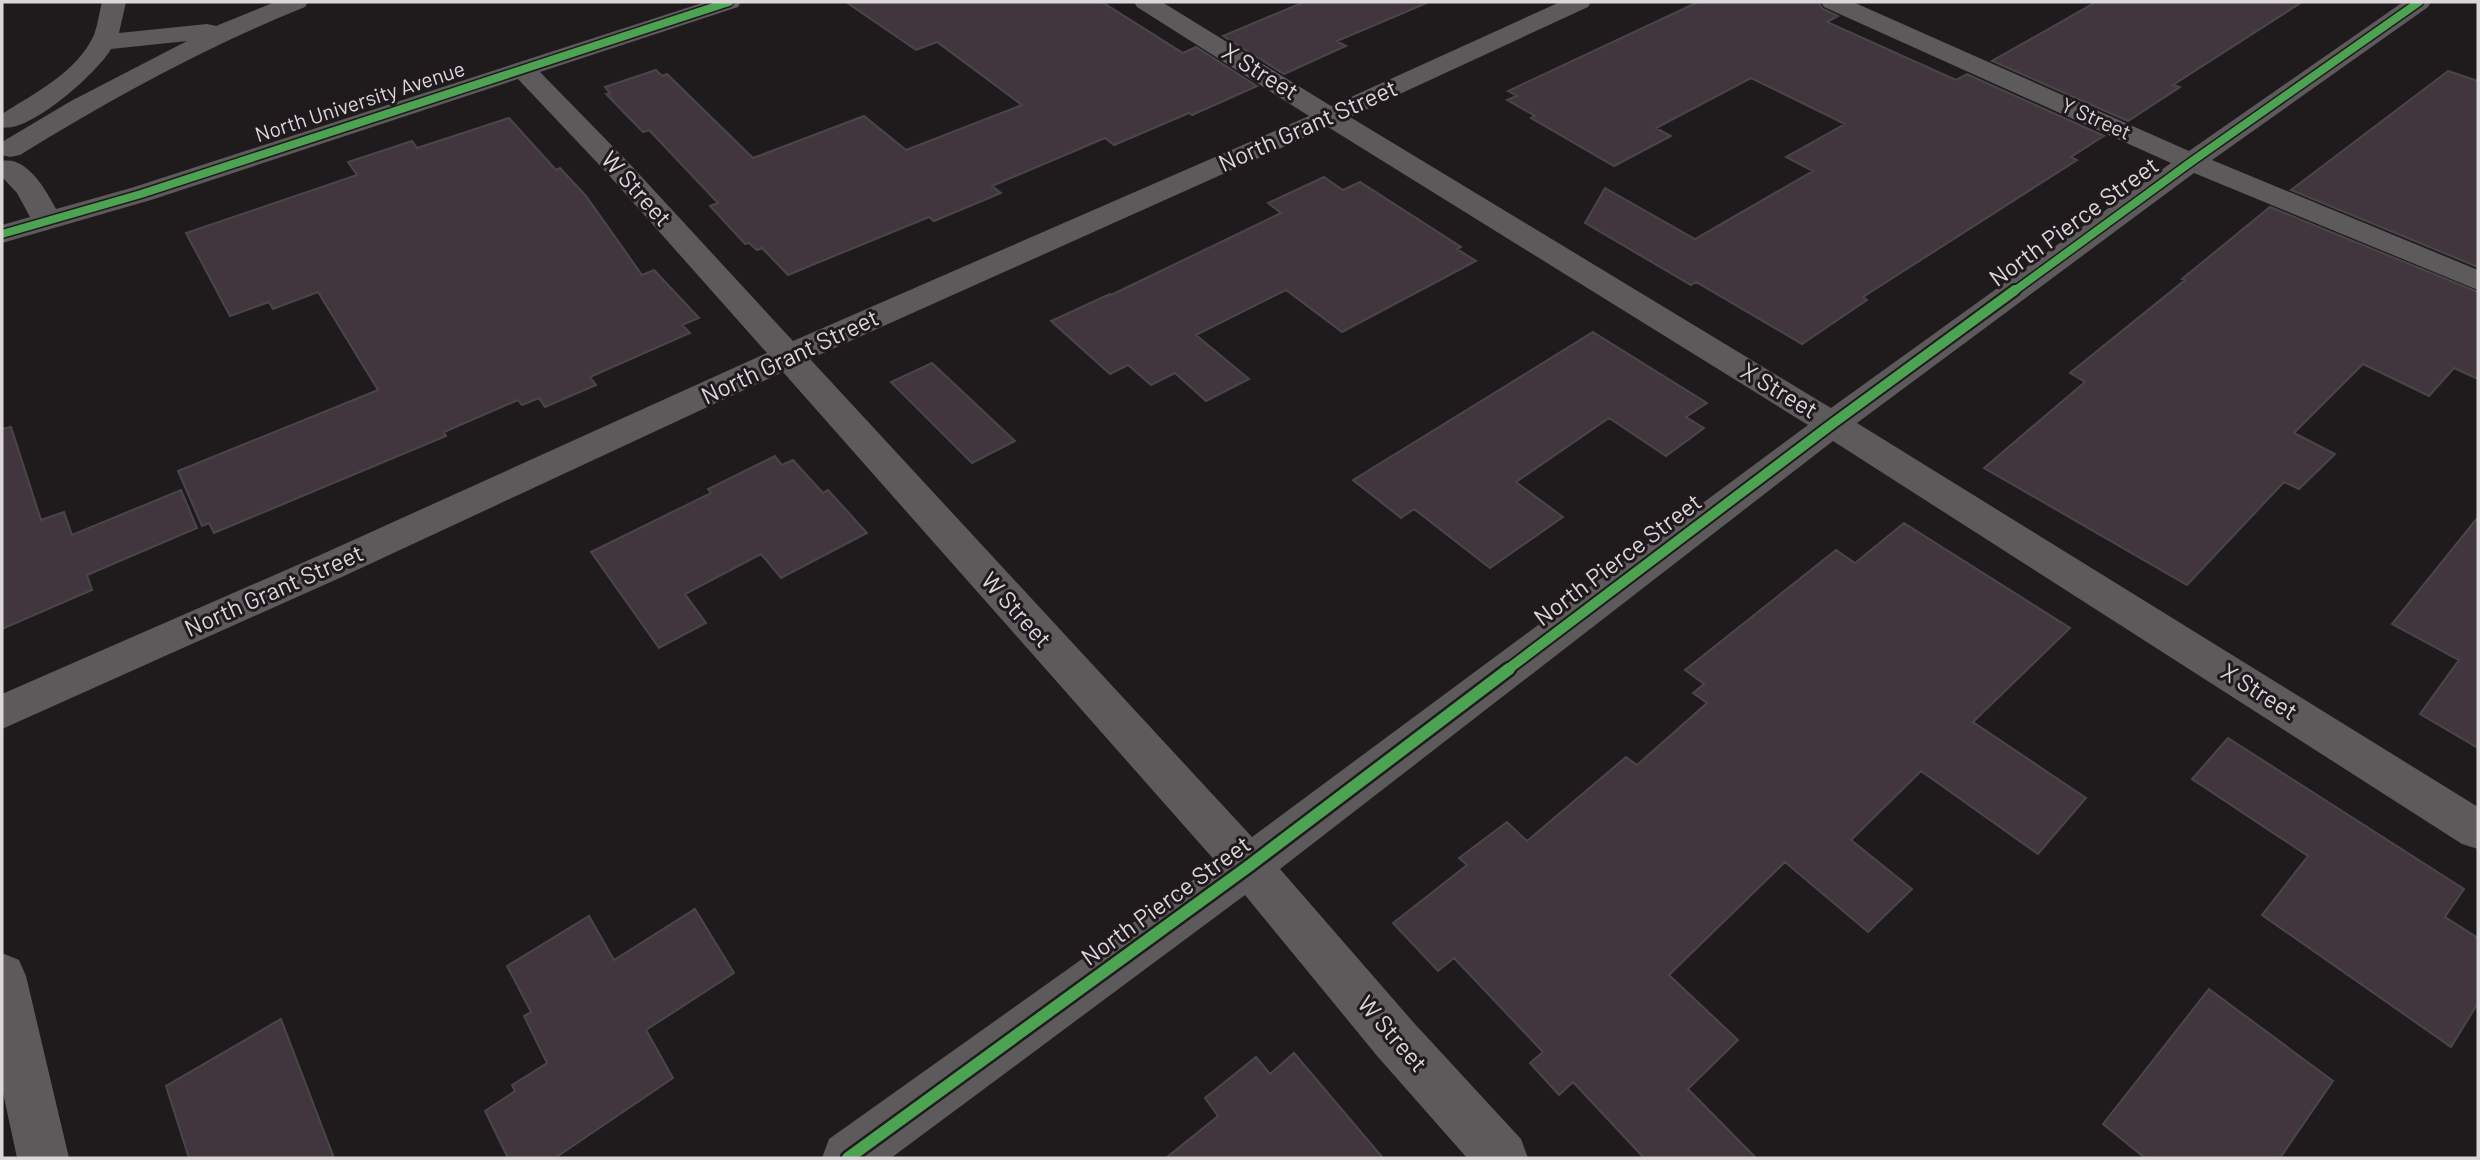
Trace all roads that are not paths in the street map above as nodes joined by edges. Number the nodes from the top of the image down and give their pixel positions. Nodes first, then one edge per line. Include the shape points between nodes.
1 (114, 2) edge
2 (296, 2) edge
3 (729, 2) edge
4 (1146, 2) edge
5 (1579, 2) edge
6 (1833, 2) edge
7 (2419, 2) edge
8 (230, 28) junction
9 (103, 42) junction
10 (523, 69) junction
11 (1331, 116) junction
12 (4, 152) edge
13 (2192, 162) junction
14 (46, 220) junction
15 (2, 234) edge
16 (2478, 281) edge
17 (788, 358) junction
18 (1832, 424) junction
19 (2, 712) edge
20 (2478, 830) edge
21 (1248, 866) junction
22 (2, 976) edge
23 (43, 1158) edge
24 (848, 1158) edge
25 (1502, 1158) edge

1 - 9 street
2 - 8 street
3 - 10 street, North University Avenue
4 - 11 street, X Street
5 - 11 street, North Grant Street
6 - 13 street, Y Street
7 - 13 street, North Pierce Street
8 - 9 street
8 - 12 street
9 - 12 street
10 - 14 street, North University Avenue via 141,194
10 - 17 street, W Street
11 - 17 street, North Grant Street
11 - 18 street, X Street
12 - 14 street
13 - 16 street, Y Street
13 - 18 street, North Pierce Street
14 - 15 street, North University Avenue
17 - 19 street, North Grant Street
17 - 21 street, W Street
18 - 20 street, X Street
18 - 21 street, North Pierce Street
21 - 24 street, North Pierce Street
21 - 25 street, W Street
22 - 23 street

